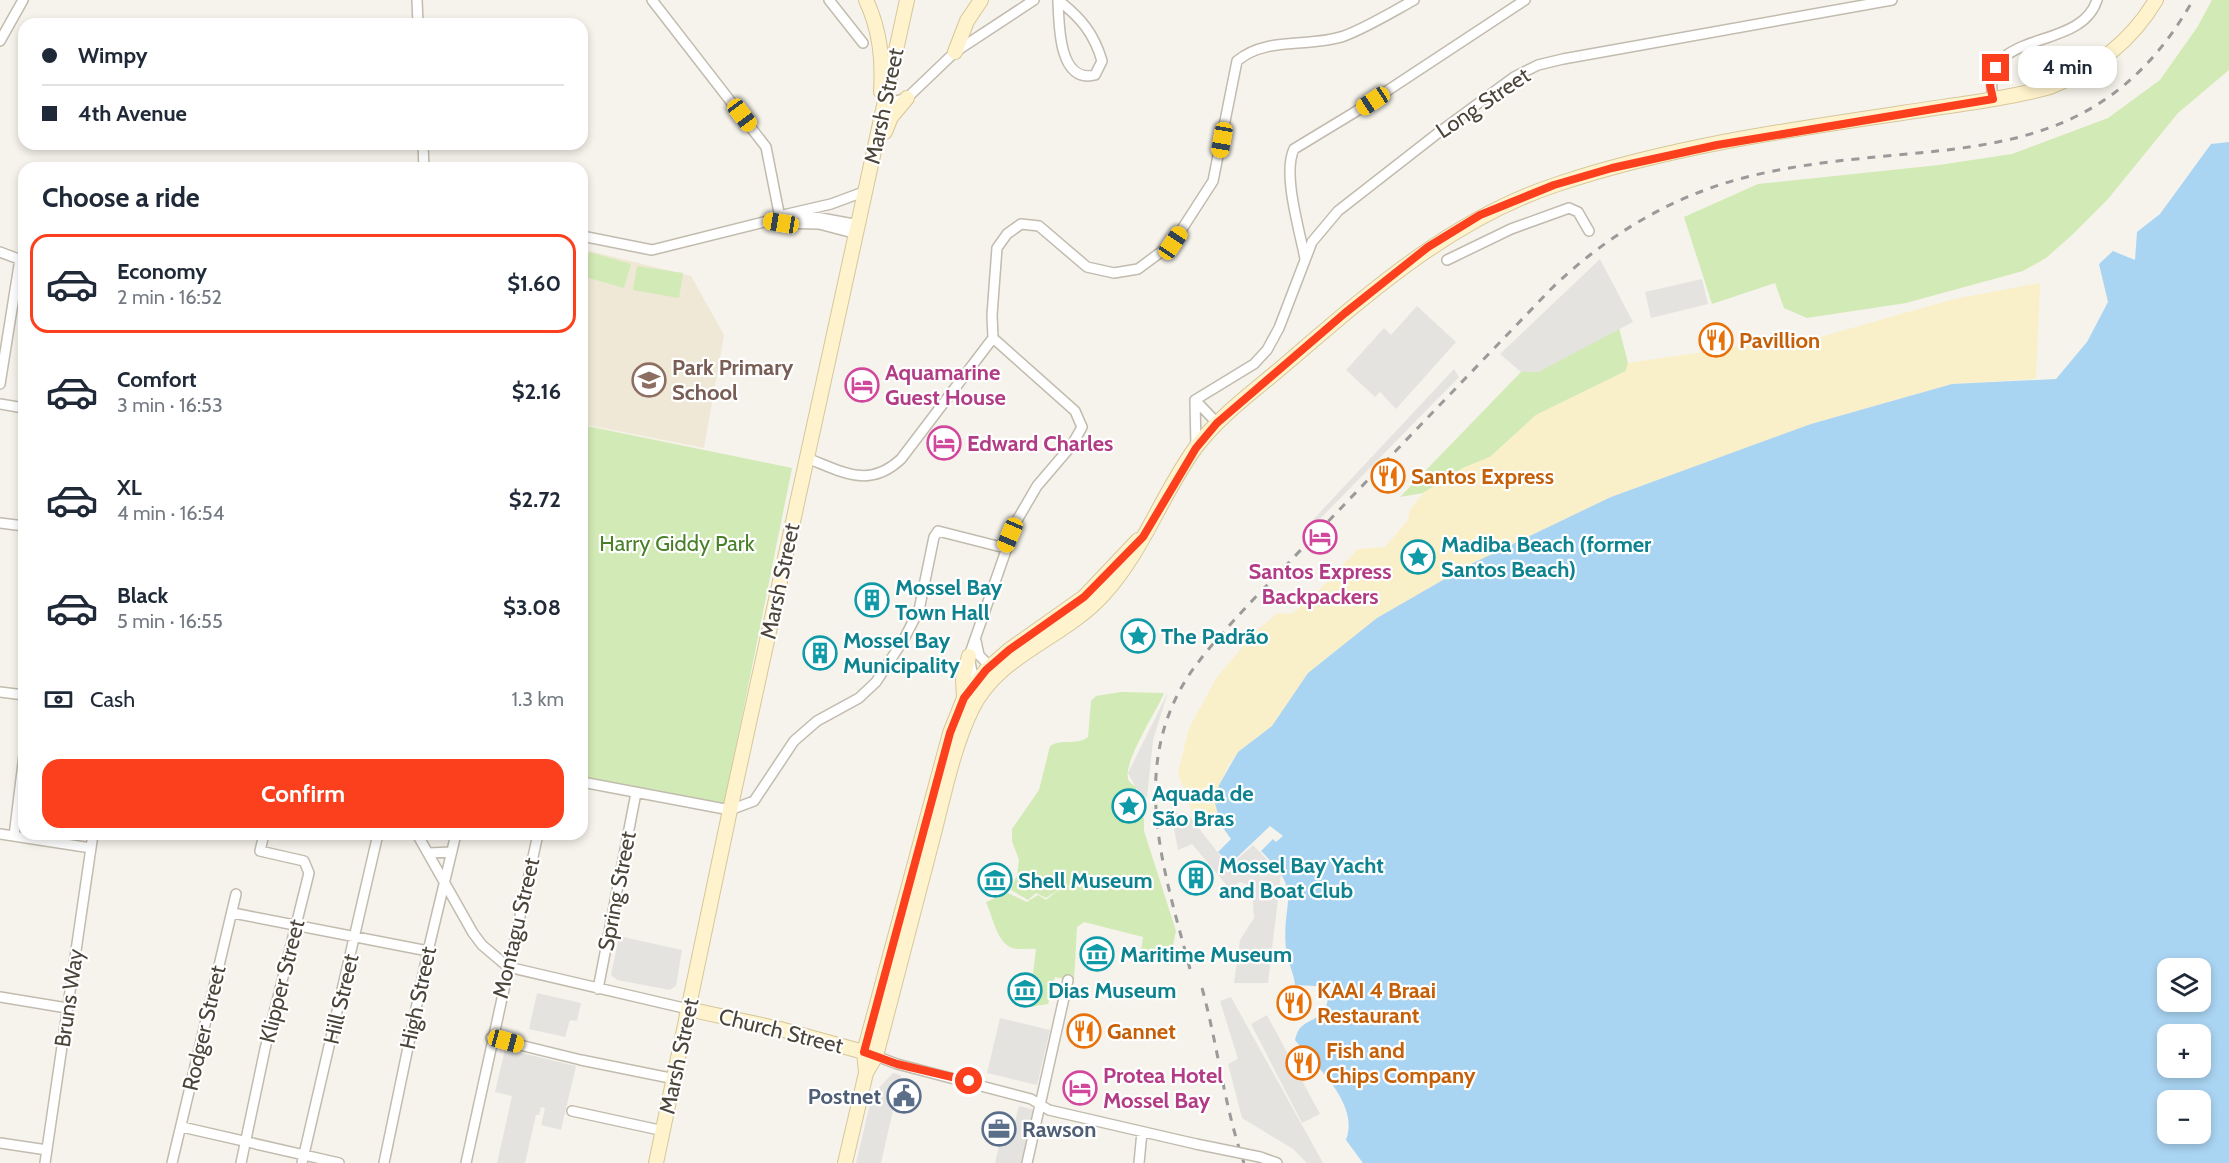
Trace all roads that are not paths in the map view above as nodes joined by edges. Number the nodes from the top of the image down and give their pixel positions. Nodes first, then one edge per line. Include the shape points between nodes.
1 (23, 0) edge
2 (417, 0) edge
3 (652, 0) edge
4 (829, 0) edge
5 (866, 0) edge
6 (907, 0) edge
7 (981, 0) edge
8 (1034, 0) edge
9 (1414, 0) edge
10 (1525, 0) edge
11 (1892, 0) edge
12 (2097, 0) edge
13 (2157, 0) edge
14 (418, 18) edge
15 (0, 41) edge
16 (863, 43) dead end
17 (955, 52) junction
18 (1102, 61) joint
19 (908, 98) junction
20 (1993, 99) junction
21 (885, 104) junction
22 (879, 130) junction
23 (870, 170) junction
24 (866, 191) junction
25 (794, 213) junction
26 (780, 220) junction
27 (858, 230) junction
28 (1589, 231) dead end
29 (588, 237) edge
30 (0, 252) edge
31 (18, 259) edge
32 (1305, 259) junction
33 (1448, 260) dead end
34 (18, 283) edge
35 (993, 338) junction
36 (0, 384) edge
37 (1195, 400) junction
38 (0, 405) edge
39 (18, 407) edge
40 (1217, 423) junction
41 (1196, 448) junction
42 (807, 458) junction
43 (0, 523) edge
44 (18, 525) edge
45 (1005, 548) junction
46 (975, 638) junction
47 (969, 656) junction
48 (994, 670) junction
49 (981, 684) junction
50 (0, 692) edge
51 (18, 694) edge
52 (964, 698) junction
53 (588, 783) edge
54 (636, 793) junction
55 (18, 804) edge
56 (730, 810) junction
57 (0, 834) edge
58 (14, 836) junction
59 (18, 837) edge
60 (40, 840) edge
61 (92, 840) edge
62 (263, 840) edge
63 (377, 840) edge
64 (420, 840) edge
65 (455, 840) edge
66 (537, 840) edge
67 (91, 848) junction
68 (452, 852) junction
69 (428, 854) junction
70 (444, 883) junction
71 (236, 894) dead end
72 (232, 913) junction
73 (296, 926) junction
74 (355, 938) junction
75 (428, 951) junction
76 (508, 968) junction
77 (1068, 980) dead end
78 (598, 989) junction
79 (0, 998) edge
80 (67, 1008) junction
81 (688, 1009) junction
82 (491, 1038) junction
83 (870, 1054) junction
84 (675, 1079) junction
85 (1041, 1104) junction
86 (572, 1111) dead end
87 (182, 1128) junction
88 (664, 1131) junction
89 (1142, 1132) junction
90 (0, 1143) edge
91 (246, 1143) junction
92 (47, 1150) junction
93 (303, 1160) edge
94 (45, 1163) edge
95 (172, 1163) edge
96 (241, 1163) edge
97 (339, 1163) edge
98 (384, 1163) edge
99 (466, 1163) edge
100 (656, 1163) edge
101 (845, 1163) edge
102 (1027, 1163) edge
103 (1139, 1163) edge
104 (1277, 1163) edge

1 - 15 street
2 - 14 street
3 - 26 street via 766,147
4 - 16 street
5 - 22 street via 878,31 882,57
6 - 21 street, Marsh Street
7 - 17 street via 967,21
8 - 17 street
9 - 35 street via 1328,41 1288,43 1245,54 1238,61 1213,181 1173,243 1138,269 1114,273 1087,267 1039,226 1029,223 1007,234 997,248
10 - 32 street via 1294,149 1289,164 1290,185
11 - 32 street, Long Street via 1538,65 1472,107 1338,211 1312,242
12 - 20 street via 2090,14 2074,28 2017,48 2001,60 1990,85
13 - 20 street via 2135,31 2097,64 2050,87
17 - 19 street
18 - 18 street via 1095,75 1089,76 1075,73 1068,66 1058,0 1088,27
19 - 21 street
19 - 23 street via 891,117
20 - 40 street via 1717,145 1612,168 1554,185 1491,211 1428,247
21 - 22 street, Marsh Street
22 - 23 street, Marsh Street
23 - 24 street, Marsh Street
24 - 25 street
24 - 27 street, Marsh Street
25 - 26 street
25 - 27 street
26 - 27 street
26 - 29 street via 652,250
27 - 42 street, Marsh Street
28 - 33 street via 1578,212 1569,208 1511,229
30 - 31 street
32 - 37 street, Long Street via 1267,350 1254,364
34 - 36 street
35 - 42 street via 889,470 867,477
35 - 45 street via 1075,411 1082,427 1037,486
37 - 40 street
37 - 41 street
38 - 39 street
40 - 41 street
41 - 48 street via 1131,561 1093,606
42 - 56 street, Marsh Street
43 - 44 street
45 - 46 street
45 - 56 street via 938,531 912,625 876,682 860,698 806,729 784,753 754,801
46 - 47 street
46 - 48 street via 979,655
47 - 49 street via 972,672
47 - 52 street via 963,679
48 - 49 street
49 - 52 street
49 - 83 street via 961,737
50 - 51 street
52 - 83 street via 950,733
53 - 54 street
54 - 56 street
54 - 78 street, Spring Street
55 - 58 street
56 - 81 street, Marsh Street
57 - 58 street
58 - 59 street
60 - 67 street
61 - 67 street, Bruns Way
62 - 73 street, Klipper Street via 260,851 304,861 309,873
63 - 74 street, Hill Street
64 - 69 street, Church Street
65 - 68 street, High Street
66 - 76 street, Montagu Street
67 - 80 street, Bruns Way
68 - 69 street
68 - 70 street, High Street
69 - 70 street, Church Street
70 - 75 street, High Street
70 - 76 street, Church Street via 482,945
71 - 72 street, Rodger Street
72 - 73 street
72 - 87 street, Rodger Street via 198,1044
73 - 74 street
73 - 91 street, Klipper Street
74 - 75 street
74 - 93 street, Hill Street
75 - 98 street, High Street
76 - 78 street, Church Street
76 - 82 street, Montagu Street
77 - 85 street
78 - 81 street, Church Street
79 - 80 street
80 - 92 street, Bruns Way
81 - 83 street, Church Street
81 - 84 street, Marsh Street
82 - 84 street
82 - 99 street, Montagu Street
83 - 85 street, Church Street
83 - 101 street
84 - 88 street, Marsh Street
85 - 89 street, Church Street via 1049,1110
85 - 102 street
86 - 88 street
87 - 91 street
87 - 95 street, Rodger Street
88 - 100 street, Marsh Street
89 - 103 street
89 - 104 street, Church Street, bridge
90 - 92 street
91 - 93 street
91 - 96 street, Klipper Street
92 - 94 street, Bruns Way
93 - 97 street

